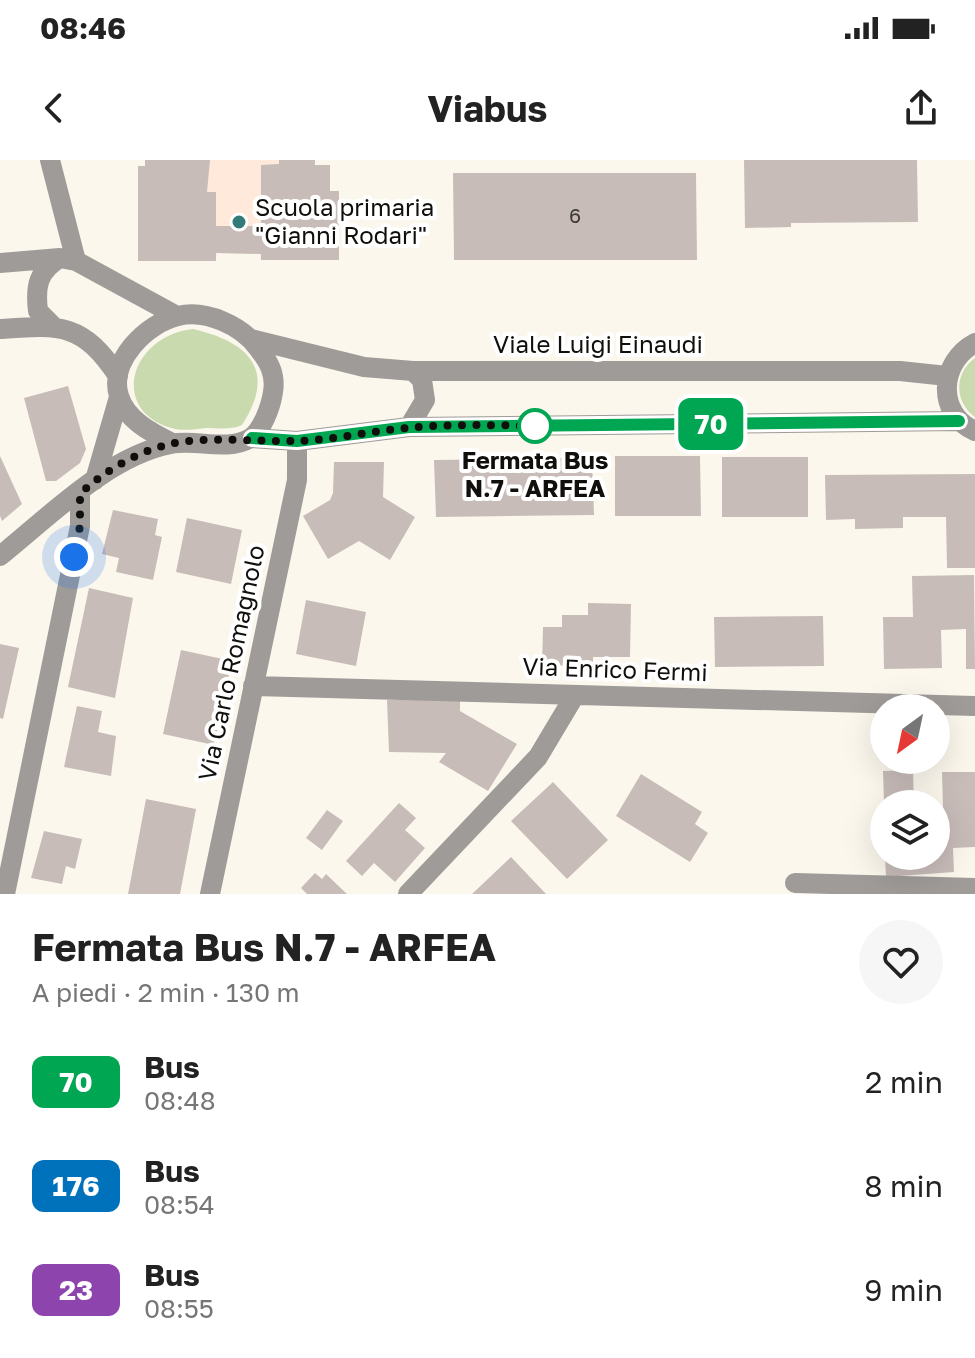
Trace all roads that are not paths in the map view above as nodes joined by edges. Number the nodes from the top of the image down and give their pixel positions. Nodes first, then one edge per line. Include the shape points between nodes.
1 (50, 160) edge
2 (68, 259) junction
3 (0, 263) edge
4 (177, 316) junction
5 (53, 326) junction
6 (0, 329) edge
7 (251, 339) junction
8 (975, 343) edge
9 (413, 371) junction
10 (947, 376) junction
11 (118, 387) junction
12 (967, 426) edge
13 (409, 427) junction
14 (252, 438) junction
15 (297, 441) junction
16 (172, 443) junction
17 (87, 487) junction
18 (0, 556) edge
19 (253, 686) junction
20 (575, 695) junction
21 (975, 706) edge
22 (795, 883) dead end
23 (975, 888) edge
24 (5, 894) edge
25 (210, 894) edge
26 (408, 894) edge

1 - 2 street
2 - 3 street
2 - 4 street
2 - 5 street via 47,265 37,285 38,311
4 - 7 street via 223,321
4 - 11 street via 148,330 127,354
5 - 6 street
5 - 11 street via 100,350
7 - 9 street, Viale Luigi Einaudi via 364,367
7 - 14 street via 271,365 275,384 271,407
8 - 10 street via 959,354
9 - 10 street, Viale Luigi Einaudi via 900,371
9 - 13 street via 422,380 425,400
10 - 12 street via 948,400
11 - 16 street via 137,423
11 - 17 street
12 - 13 street
13 - 15 street
14 - 15 street
14 - 16 street via 238,443
15 - 19 street, Via Carlo Romagnolo via 297,480
16 - 17 street via 130,458
17 - 18 street
17 - 24 street
19 - 20 street, Via Enrico Fermi
19 - 25 street, Via Carlo Romagnolo
20 - 21 street, Via Enrico Fermi
20 - 26 street via 538,757
22 - 23 street

